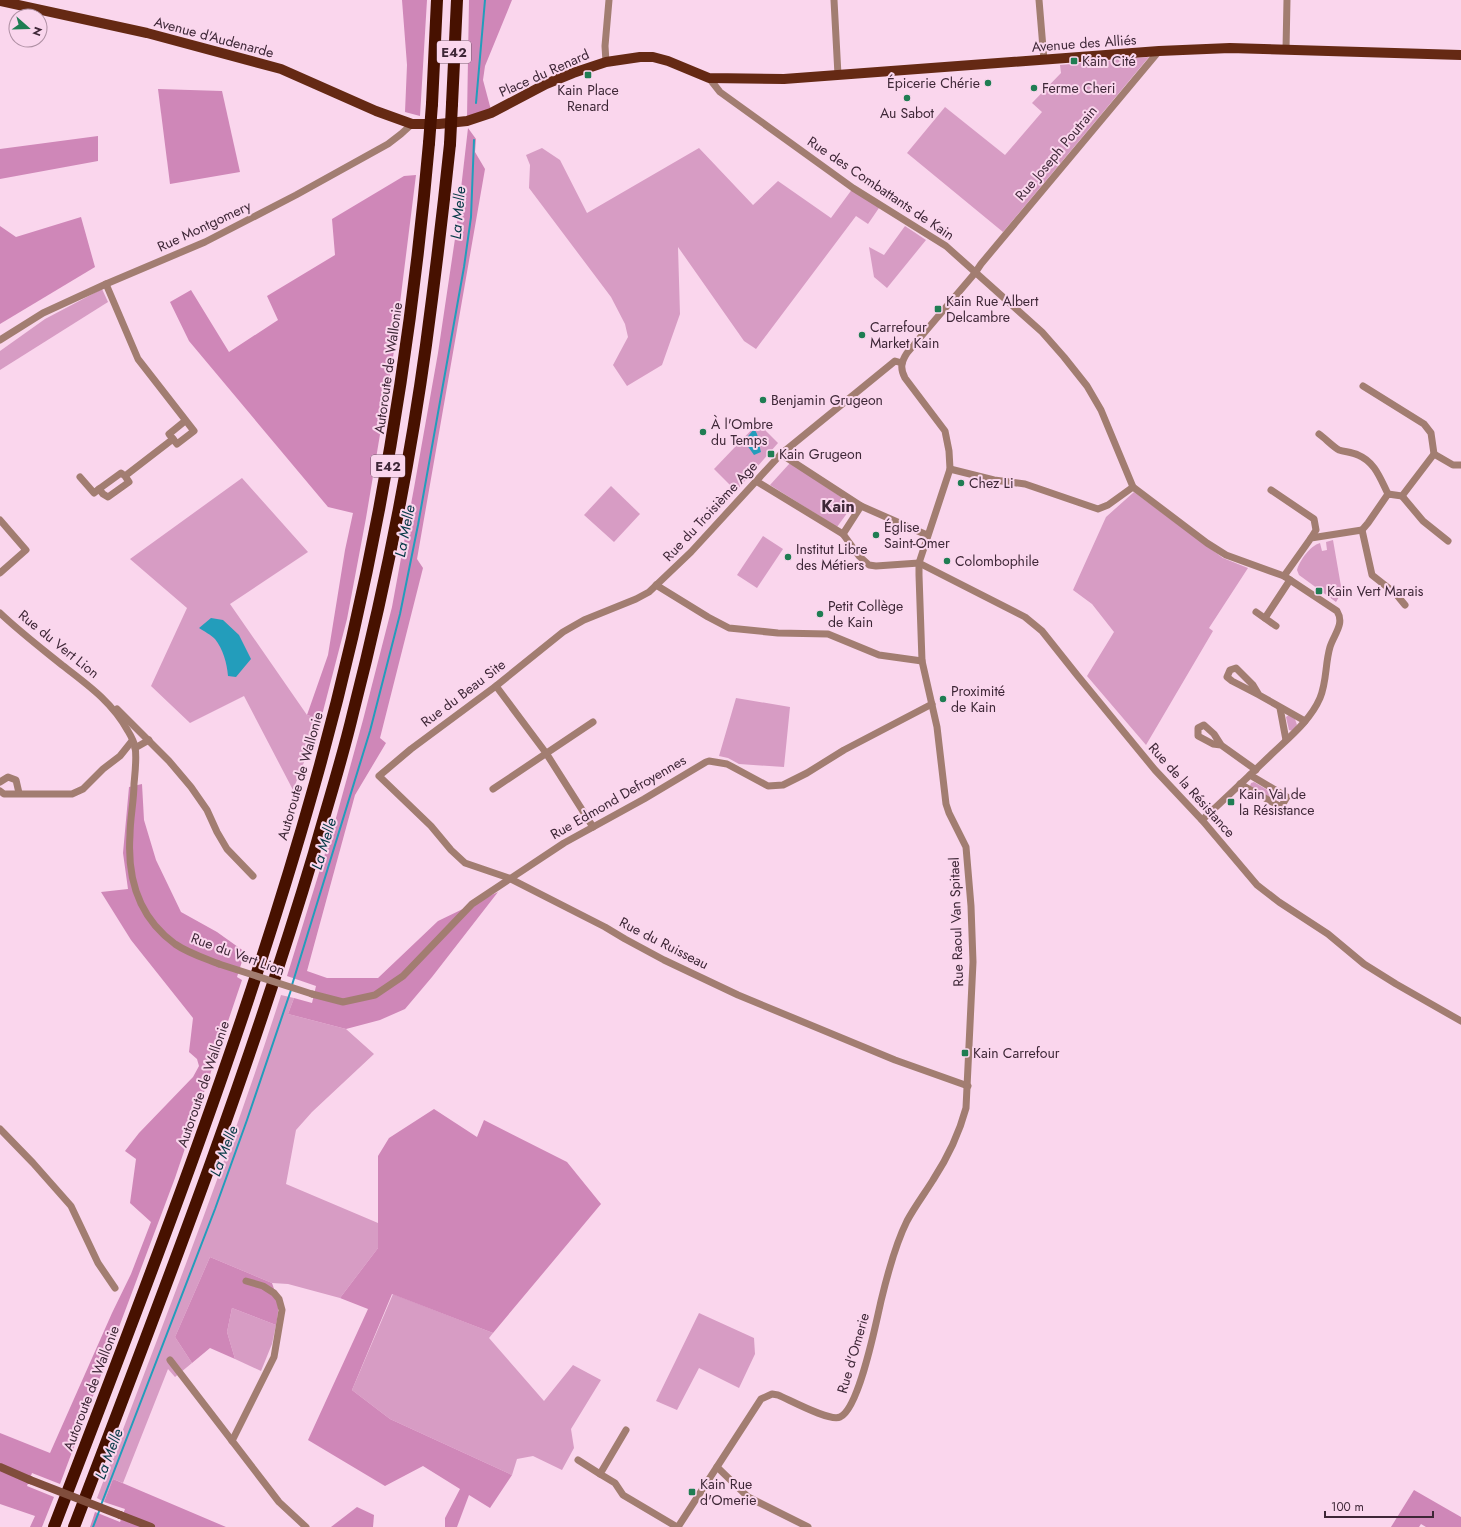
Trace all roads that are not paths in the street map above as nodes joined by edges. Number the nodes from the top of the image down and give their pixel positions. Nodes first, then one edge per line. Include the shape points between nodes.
1 (437, 0) edge
2 (457, 0) edge
3 (609, 0) edge
4 (834, 0) edge
5 (1039, 0) edge
6 (1287, 0) edge
7 (0, 1) edge
8 (1286, 49) junction
9 (1158, 51) junction
10 (1461, 55) edge
11 (1044, 60) junction
12 (606, 62) junction
13 (838, 75) junction
14 (709, 78) junction
15 (412, 124) junction
16 (975, 273) junction
17 (106, 284) junction
18 (0, 340) edge
19 (902, 363) junction
20 (1363, 386) dead end
21 (185, 421) junction
22 (1319, 434) dead end
23 (173, 440) junction
24 (781, 454) junction
25 (1434, 454) junction
26 (1461, 465) edge
27 (950, 469) junction
28 (125, 476) junction
29 (80, 477) dead end
30 (756, 481) junction
31 (1133, 487) junction
32 (99, 489) junction
33 (1272, 490) dead end
34 (1388, 494) junction
35 (1402, 496) junction
36 (861, 506) junction
37 (0, 520) edge
38 (1362, 530) junction
39 (927, 535) junction
40 (845, 536) junction
41 (1311, 538) junction
42 (1448, 541) dead end
43 (919, 563) junction
44 (0, 573) edge
45 (1287, 578) junction
46 (656, 585) junction
47 (1405, 605) dead end
48 (0, 612) edge
49 (1256, 612) dead end
50 (1265, 618) junction
51 (1276, 626) dead end
52 (563, 632) joint
53 (922, 661) junction
54 (496, 686) junction
55 (1259, 695) dead end
56 (932, 704) junction
57 (112, 706) junction
58 (1280, 708) junction
59 (1305, 721) junction
60 (593, 722) dead end
61 (149, 740) junction
62 (1286, 740) junction
63 (134, 744) junction
64 (1221, 745) dead end
65 (546, 753) junction
66 (1256, 770) junction
67 (1250, 775) junction
68 (379, 776) joint
69 (0, 782) edge
70 (1240, 784) junction
71 (492, 789) dead end
72 (0, 791) edge
73 (19, 793) junction
74 (1202, 820) junction
75 (593, 827) junction
76 (253, 876) dead end
77 (509, 878) junction
78 (343, 1002) joint
79 (1461, 1021) edge
80 (968, 1086) junction
81 (967, 1098) joint
82 (0, 1129) edge
83 (246, 1281) dead end
84 (115, 1288) dead end
85 (170, 1360) dead end
86 (626, 1430) dead end
87 (232, 1441) junction
88 (578, 1460) dead end
89 (0, 1467) edge
90 (716, 1467) junction
91 (600, 1474) junction
92 (54, 1527) edge
93 (74, 1527) edge
94 (151, 1527) edge
95 (306, 1527) edge
96 (678, 1527) edge
97 (808, 1527) edge

1 - 92 highway, Autoroute de Wallonie / E42, bridge via 423,215 388,467 364,589 319,769 247,1001 199,1141
2 - 93 highway, E42, bridge via 450,144 426,346 382,593 353,714 302,894 217,1147
3 - 12 street
4 - 13 street
5 - 11 street
6 - 8 street
7 - 15 main road, Avenue d'Audenarde via 147,33 281,69
8 - 9 main road, Avenue des Alliés
8 - 10 main road, Avenue des Alliés
9 - 11 main road, Avenue des Alliés
9 - 16 street, Rue Joseph Poutrain
11 - 13 main road, Avenue des Alliés
12 - 14 main road, Place du Renard via 653,57
12 - 15 main road, Place du Renard via 553,82 491,113 467,121
13 - 14 main road, Avenue des Alliés via 784,79
14 - 16 street, Rue des Combattants de Kain via 720,92 853,188 946,246
15 - 17 street, Rue Montgomery via 388,144 296,195 205,242
16 - 19 street, Rue Joseph Poutrain via 907,353
16 - 31 street, Rue des Combattants de Kain via 1042,332 1087,386
17 - 18 street, Rue Montgomery via 43,313
17 - 21 street via 138,359
19 - 24 street, Rue du Troisième Age via 895,362
19 - 27 street via 905,378 945,431
20 - 25 street via 1424,424 1431,433
21 - 23 street via 169,434
21 - 23 street via 194,431 177,444
22 - 34 street via 1340,450 1362,456 1371,463
23 - 28 street
24 - 30 street, Rue du Troisième Age
24 - 36 street
25 - 26 street via 1453,464
25 - 35 street
27 - 31 street via 994,480 1025,484 1098,509
27 - 39 street, Rue Raoul Van Spitael
28 - 32 street via 121,473
28 - 32 street via 129,482 108,497
29 - 32 street via 94,493
30 - 40 street
30 - 46 street, Rue du Troisième Age via 691,552
31 - 45 street via 1206,543 1226,555
33 - 41 street via 1314,519 1316,530
34 - 35 street
34 - 38 street
35 - 42 street via 1423,521
36 - 39 street
36 - 40 street
37 - 44 street via 26,550
38 - 41 street
38 - 47 street via 1372,575 1396,594
39 - 43 street, Rue Raoul Van Spitael
40 - 43 street via 858,556 869,565
41 - 45 street
43 - 53 street, Rue Raoul Van Spitael
43 - 74 street, Rue de la Résistance via 1025,617 1042,631 1155,770
45 - 50 street
45 - 59 street via 1337,611 1341,617 1329,648 1326,676 1316,706
46 - 52 street, Rue du Troisième Age via 636,599 584,620
46 - 53 street via 729,628 778,633 828,634 879,654
48 - 57 street, Rue du Vert Lion
49 - 50 street
50 - 51 street
52 - 54 street, Rue du Beau Site
53 - 56 street, Rue Raoul Van Spitael
54 - 65 street
54 - 68 street, Rue du Beau Site
55 - 58 street
56 - 75 street, Rue Edmond Defroyennes via 783,785 768,786 727,764 709,761
56 - 80 street, Rue Raoul Van Spitael via 946,804 966,847 973,962
57 - 61 street
57 - 63 street
58 - 59 street
58 - 62 street
59 - 62 street
60 - 65 street
61 - 63 street
61 - 76 street via 207,810 227,849
62 - 66 street
63 - 73 street via 83,789 72,794
63 - 78 street, Rue du Vert Lion, bridge via 134,793 129,852 131,875 138,897 157,929 194,955
64 - 66 street
65 - 71 street
65 - 75 street
66 - 67 street
67 - 70 street
67 - 70 street via 1287,797 1281,807
68 - 77 street, Rue du Ruisseau via 465,863
69 - 73 street via 8,776 16,780
70 - 74 street
72 - 73 street via 4,794
74 - 79 street, Rue de la Résistance via 1256,885 1328,934 1364,964
75 - 77 street, Rue Edmond Defroyennes
77 - 78 street, Rue Edmond Defroyennes via 472,904 403,976 375,995
77 - 80 street, Rue du Ruisseau via 664,960 738,995 896,1060
80 - 81 street, Rue Raoul Van Spitael
81 - 90 street, Rue d'Omerie via 954,1145 900,1236 857,1394 849,1409 841,1417 830,1417 778,1395 766,1396 761,1399
82 - 84 street via 71,1206 98,1264
83 - 87 street via 263,1286 274,1293 279,1298 282,1310 274,1357
85 - 87 street
86 - 91 street
87 - 95 street via 279,1502
88 - 91 street
89 - 94 street, bridge
90 - 96 street, Rue d'Omerie
90 - 97 street via 748,1497
91 - 96 street via 615,1483 623,1495

